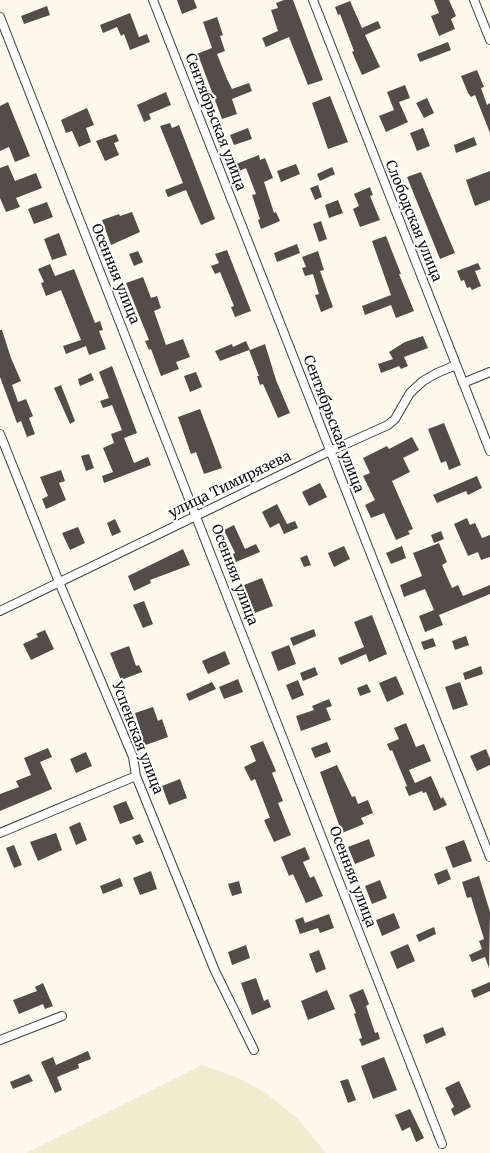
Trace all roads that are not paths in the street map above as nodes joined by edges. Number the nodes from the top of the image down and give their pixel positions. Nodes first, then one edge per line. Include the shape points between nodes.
1 (153, 0) edge
2 (313, 0) edge
3 (474, 0) edge
4 (0, 16) edge
5 (490, 40) edge
6 (456, 365) junction
7 (490, 372) edge
8 (463, 383) junction
9 (0, 434) edge
10 (330, 451) junction
11 (490, 451) edge
12 (196, 515) junction
13 (59, 582) junction
14 (0, 611) edge
15 (136, 776) junction
16 (0, 833) edge
17 (490, 857) edge
18 (62, 1016) dead end
19 (0, 1040) edge
20 (254, 1050) dead end
21 (442, 1144) dead end

1 - 10 street, Сентябрьская улица
2 - 6 street, Слободская улица
3 - 5 street
4 - 12 street, Осенняя улица
6 - 8 street, Слободская улица
6 - 10 street, улица Тимирязева via 423,381 410,393 395,419 388,425
7 - 8 street
8 - 11 street, Слободская улица
9 - 13 street, Успенская улица
10 - 12 street, улица Тимирязева
10 - 17 street, Сентябрьская улица
12 - 13 street, улица Тимирязева
12 - 21 street, Осенняя улица
13 - 14 street, улица Тимирязева
13 - 15 street, Успенская улица via 133,757
15 - 16 street
15 - 20 street, Успенская улица via 215,971
18 - 19 street

